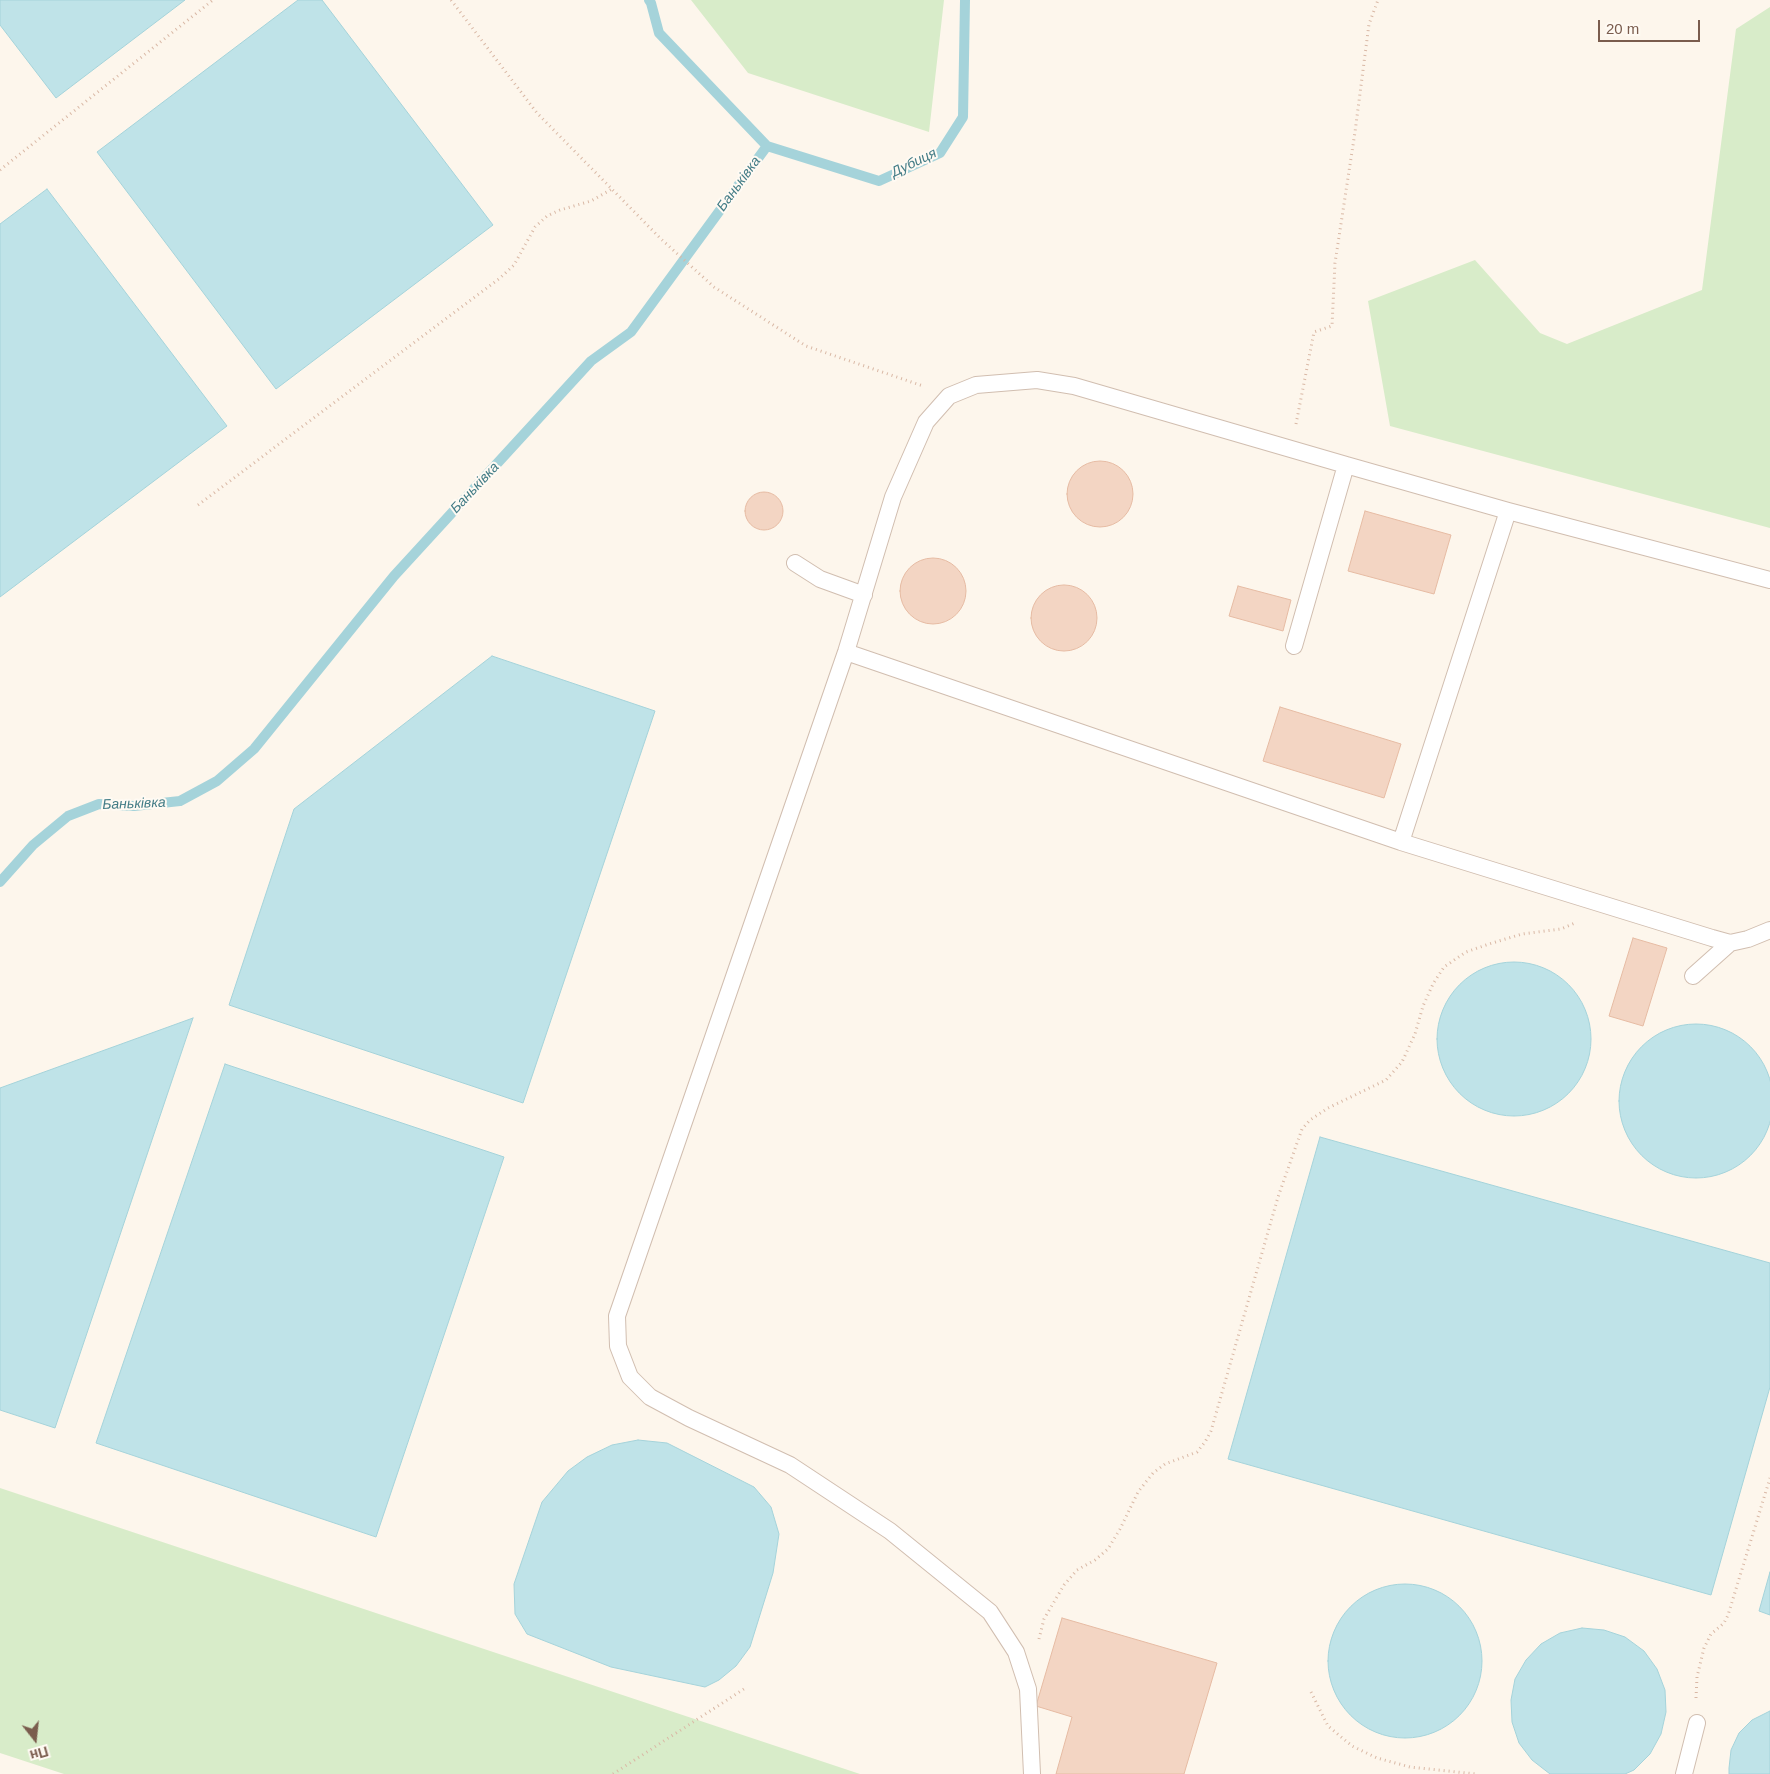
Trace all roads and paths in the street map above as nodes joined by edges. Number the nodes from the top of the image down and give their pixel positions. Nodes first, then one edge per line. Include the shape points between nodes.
1 (213, 0) edge
2 (450, 0) edge
3 (1378, 0) edge
4 (0, 170) edge
5 (612, 189) junction
6 (949, 396) junction
7 (1290, 449) junction
8 (1346, 465) junction
9 (198, 506) dead end
10 (1508, 511) junction
11 (795, 564) dead end
12 (1770, 580) edge
13 (864, 595) junction
14 (1294, 646) dead end
15 (846, 652) junction
16 (1401, 842) junction
17 (1615, 907) junction
18 (1770, 930) edge
19 (1730, 943) junction
20 (1694, 976) dead end
21 (1770, 1478) edge
22 (1038, 1645) dead end
23 (747, 1687) dead end
24 (1311, 1692) dead end
25 (1697, 1723) joint
26 (613, 1774) edge
27 (1032, 1774) edge
28 (1476, 1774) edge
29 (1684, 1774) edge

1 - 4 path
2 - 5 path via 537,113
3 - 7 path via 1369,24 1335,263 1332,326 1314,332
5 - 6 path via 714,287 806,346
5 - 9 path via 547,216 534,227 514,265 500,278
6 - 7 lane via 976,385 1037,380 1074,386
6 - 13 lane via 926,422 893,497
7 - 8 lane
8 - 10 lane
8 - 14 lane
10 - 12 lane
10 - 16 lane
11 - 13 lane via 820,579
13 - 15 lane
15 - 16 lane
15 - 27 lane via 616,1316 618,1346 630,1376 650,1397 790,1465 890,1531 990,1612 1016,1652 1028,1689
16 - 17 lane
17 - 19 lane
17 - 22 path via 1561,929 1522,934 1466,952 1444,967 1426,999 1402,1062 1386,1080 1328,1108 1302,1129 1278,1197 1211,1431 1197,1452 1166,1464 1153,1473 1138,1492 1108,1549 1077,1570 1064,1585 1044,1618
18 - 19 lane
19 - 20 lane
21 - 25 path via 1728,1615 1711,1634 1704,1648 1697,1677
23 - 26 path
24 - 28 path via 1328,1726 1352,1746 1377,1758 1410,1767
25 - 29 lane

